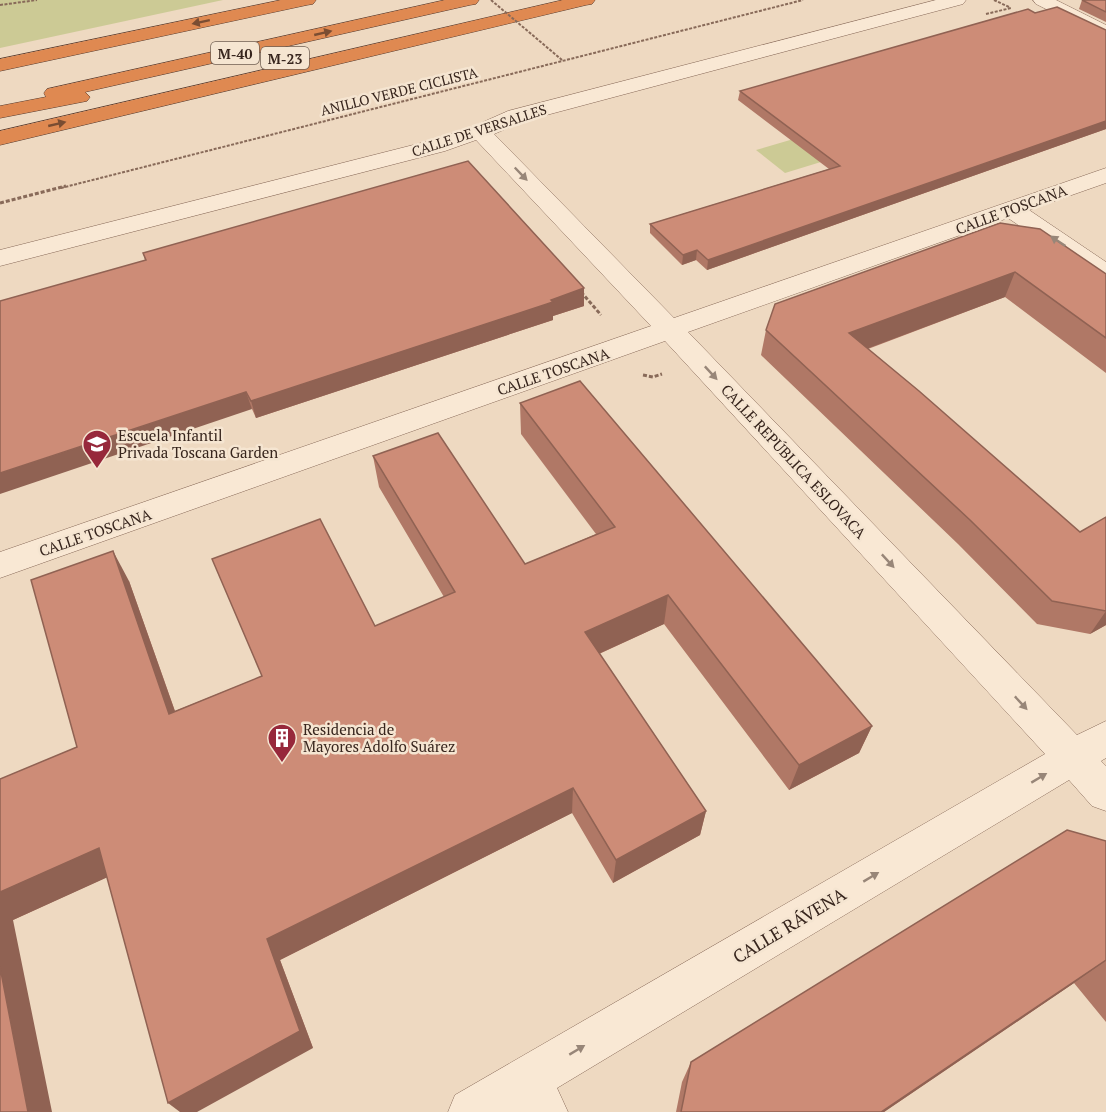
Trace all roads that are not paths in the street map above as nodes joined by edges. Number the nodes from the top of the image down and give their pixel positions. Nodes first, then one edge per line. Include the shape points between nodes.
1 (300, 0) edge
2 (307, 0) edge
3 (470, 0) edge
4 (957, 0) edge
5 (1042, 0) edge
6 (578, 2) edge
7 (258, 10) junction
8 (1106, 33) edge
9 (0, 65) edge
10 (0, 105) edge
11 (0, 112) edge
12 (480, 132) junction
13 (0, 138) edge
14 (1106, 175) edge
15 (1011, 209) junction
16 (0, 258) edge
17 (1106, 273) edge
18 (670, 330) junction
19 (0, 565) edge
20 (1089, 748) edge
21 (1106, 793) edge
22 (536, 1096) edge
23 (472, 1112) edge

1 - 7 highway
2 - 7 highway, M-40
10 -> 3 highway, M-40
4 - 12 street, CALLE DE VERSALLES via 516,116
5 - 8 street
6 - 11 highway, M-23
13 -> 6 highway
7 -> 9 highway, M-40
12 - 16 street, CALLE DE VERSALLES
12 -> 18 street, CALLE REPÚBLICA ESLOVACA
14 - 15 street, CALLE TOSCANA
17 -> 15 street
15 - 18 street, CALLE TOSCANA
18 - 19 street, CALLE TOSCANA
18 -> 20 street, CALLE REPÚBLICA ESLOVACA
20 - 21 street, CALLE REPÚBLICA ESLOVACA
22 -> 20 street, CALLE RÁVENA
22 - 23 street, CALLE RÁVENA

